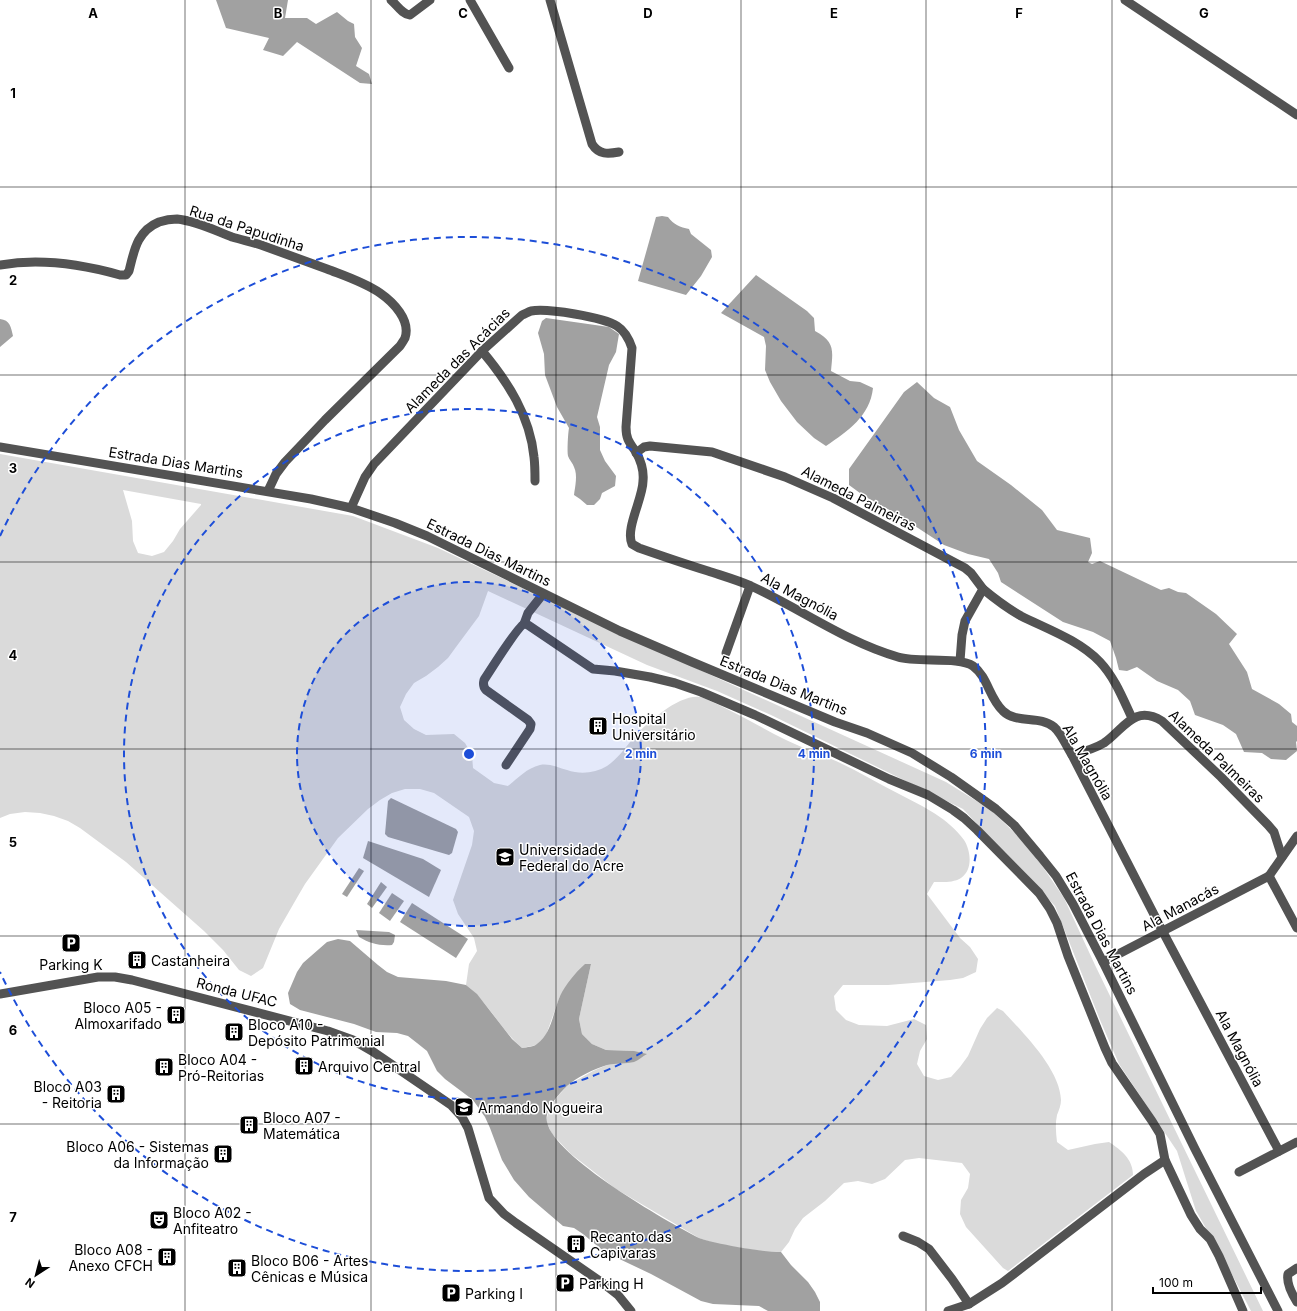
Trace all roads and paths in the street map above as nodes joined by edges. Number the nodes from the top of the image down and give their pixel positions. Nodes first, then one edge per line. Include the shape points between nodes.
1 (391, 0) edge
2 (430, 0) edge
3 (470, 0) edge
4 (550, 0) edge
5 (1125, 0) edge
6 (509, 68) dead end
7 (1297, 115) edge
8 (619, 152) dead end
9 (0, 265) edge
10 (482, 351) junction
11 (0, 447) edge
12 (636, 453) junction
13 (535, 482) dead end
14 (268, 491) junction
15 (351, 508) junction
16 (647, 551) joint
17 (750, 586) junction
18 (983, 589) junction
19 (543, 594) junction
20 (524, 624) junction
21 (726, 652) dead end
22 (960, 661) junction
23 (1132, 718) junction
24 (1072, 756) junction
25 (506, 765) dead end
26 (1297, 836) edge
27 (1282, 857) junction
28 (1269, 876) junction
29 (1297, 928) edge
30 (1163, 932) junction
31 (1103, 962) junction
32 (0, 994) edge
33 (1297, 1142) edge
34 (1280, 1151) junction
35 (1166, 1160) junction
36 (1239, 1172) dead end
37 (903, 1236) dead end
38 (1294, 1270) edge
39 (1297, 1302) edge
40 (969, 1304) junction
41 (631, 1311) edge
42 (948, 1311) edge
43 (1243, 1311) edge
44 (1278, 1311) edge

1 - 2 street via 407,15
3 - 6 street
4 - 8 street via 592,144 603,153
5 - 7 street
9 - 14 street, Rua da Papudinha via 20,262 63,263 126,275 135,245 142,235 156,223 177,219 208,227 364,283 380,292 400,312 406,330 405,338 285,462
10 - 12 street, Alameda das Acácias via 522,315 530,312 561,312 608,321 616,325 624,331 632,348 626,436
10 - 13 street via 499,372 519,405 532,443
10 - 15 street, Alameda das Acácias via 374,464
11 - 14 street, Estrada Dias Martins
12 - 16 street, Alameda das Acácias via 642,467 643,482 630,536 632,544
12 - 18 street, Alameda Palmeiras via 650,446 705,450 784,477 833,498 965,568
14 - 15 street, Estrada Dias Martins
15 - 19 street, Estrada Dias Martins via 427,536
16 - 17 street, Ala Magnólia
17 - 21 street
17 - 22 street, Ala Magnólia via 878,651 903,658
18 - 22 street via 965,621
18 - 23 street, Alameda Palmeiras via 1019,615 1069,640 1100,662 1110,675
19 - 20 street via 528,613
19 - 31 street, Estrada Dias Martins via 620,631 912,753 952,777 1014,825 1040,856 1073,904
20 - 25 street via 512,638 483,684 486,690 531,724
20 - 35 street via 593,669 650,677 701,692 928,795 964,818 1001,853 1050,908 1105,1048 1112,1063 1160,1134
22 - 24 street, Ala Magnólia via 972,665 983,676 995,701 1004,712 1010,716 1053,726
23 - 24 street via 1102,744
23 - 27 street, Alameda Palmeiras via 1148,715 1162,721 1268,825 1274,832
24 - 30 street, Ala Magnólia
26 - 27 street
27 - 28 street
28 - 29 street
28 - 30 street, Ala Manacás
30 - 31 street, Ala Manacás
30 - 34 street, Ala Magnólia
31 - 44 street, Estrada Dias Martins via 1194,1149
32 - 41 street, Ronda UFAC via 115,976 328,1030 353,1040 372,1050 451,1105 468,1128 489,1198 504,1214 618,1295
33 - 34 street
34 - 36 street
35 - 40 street via 1002,1283
35 - 43 street via 1191,1215 1219,1256
37 - 40 street via 929,1249
38 - 39 street via 1288,1274 1287,1280
40 - 42 street

